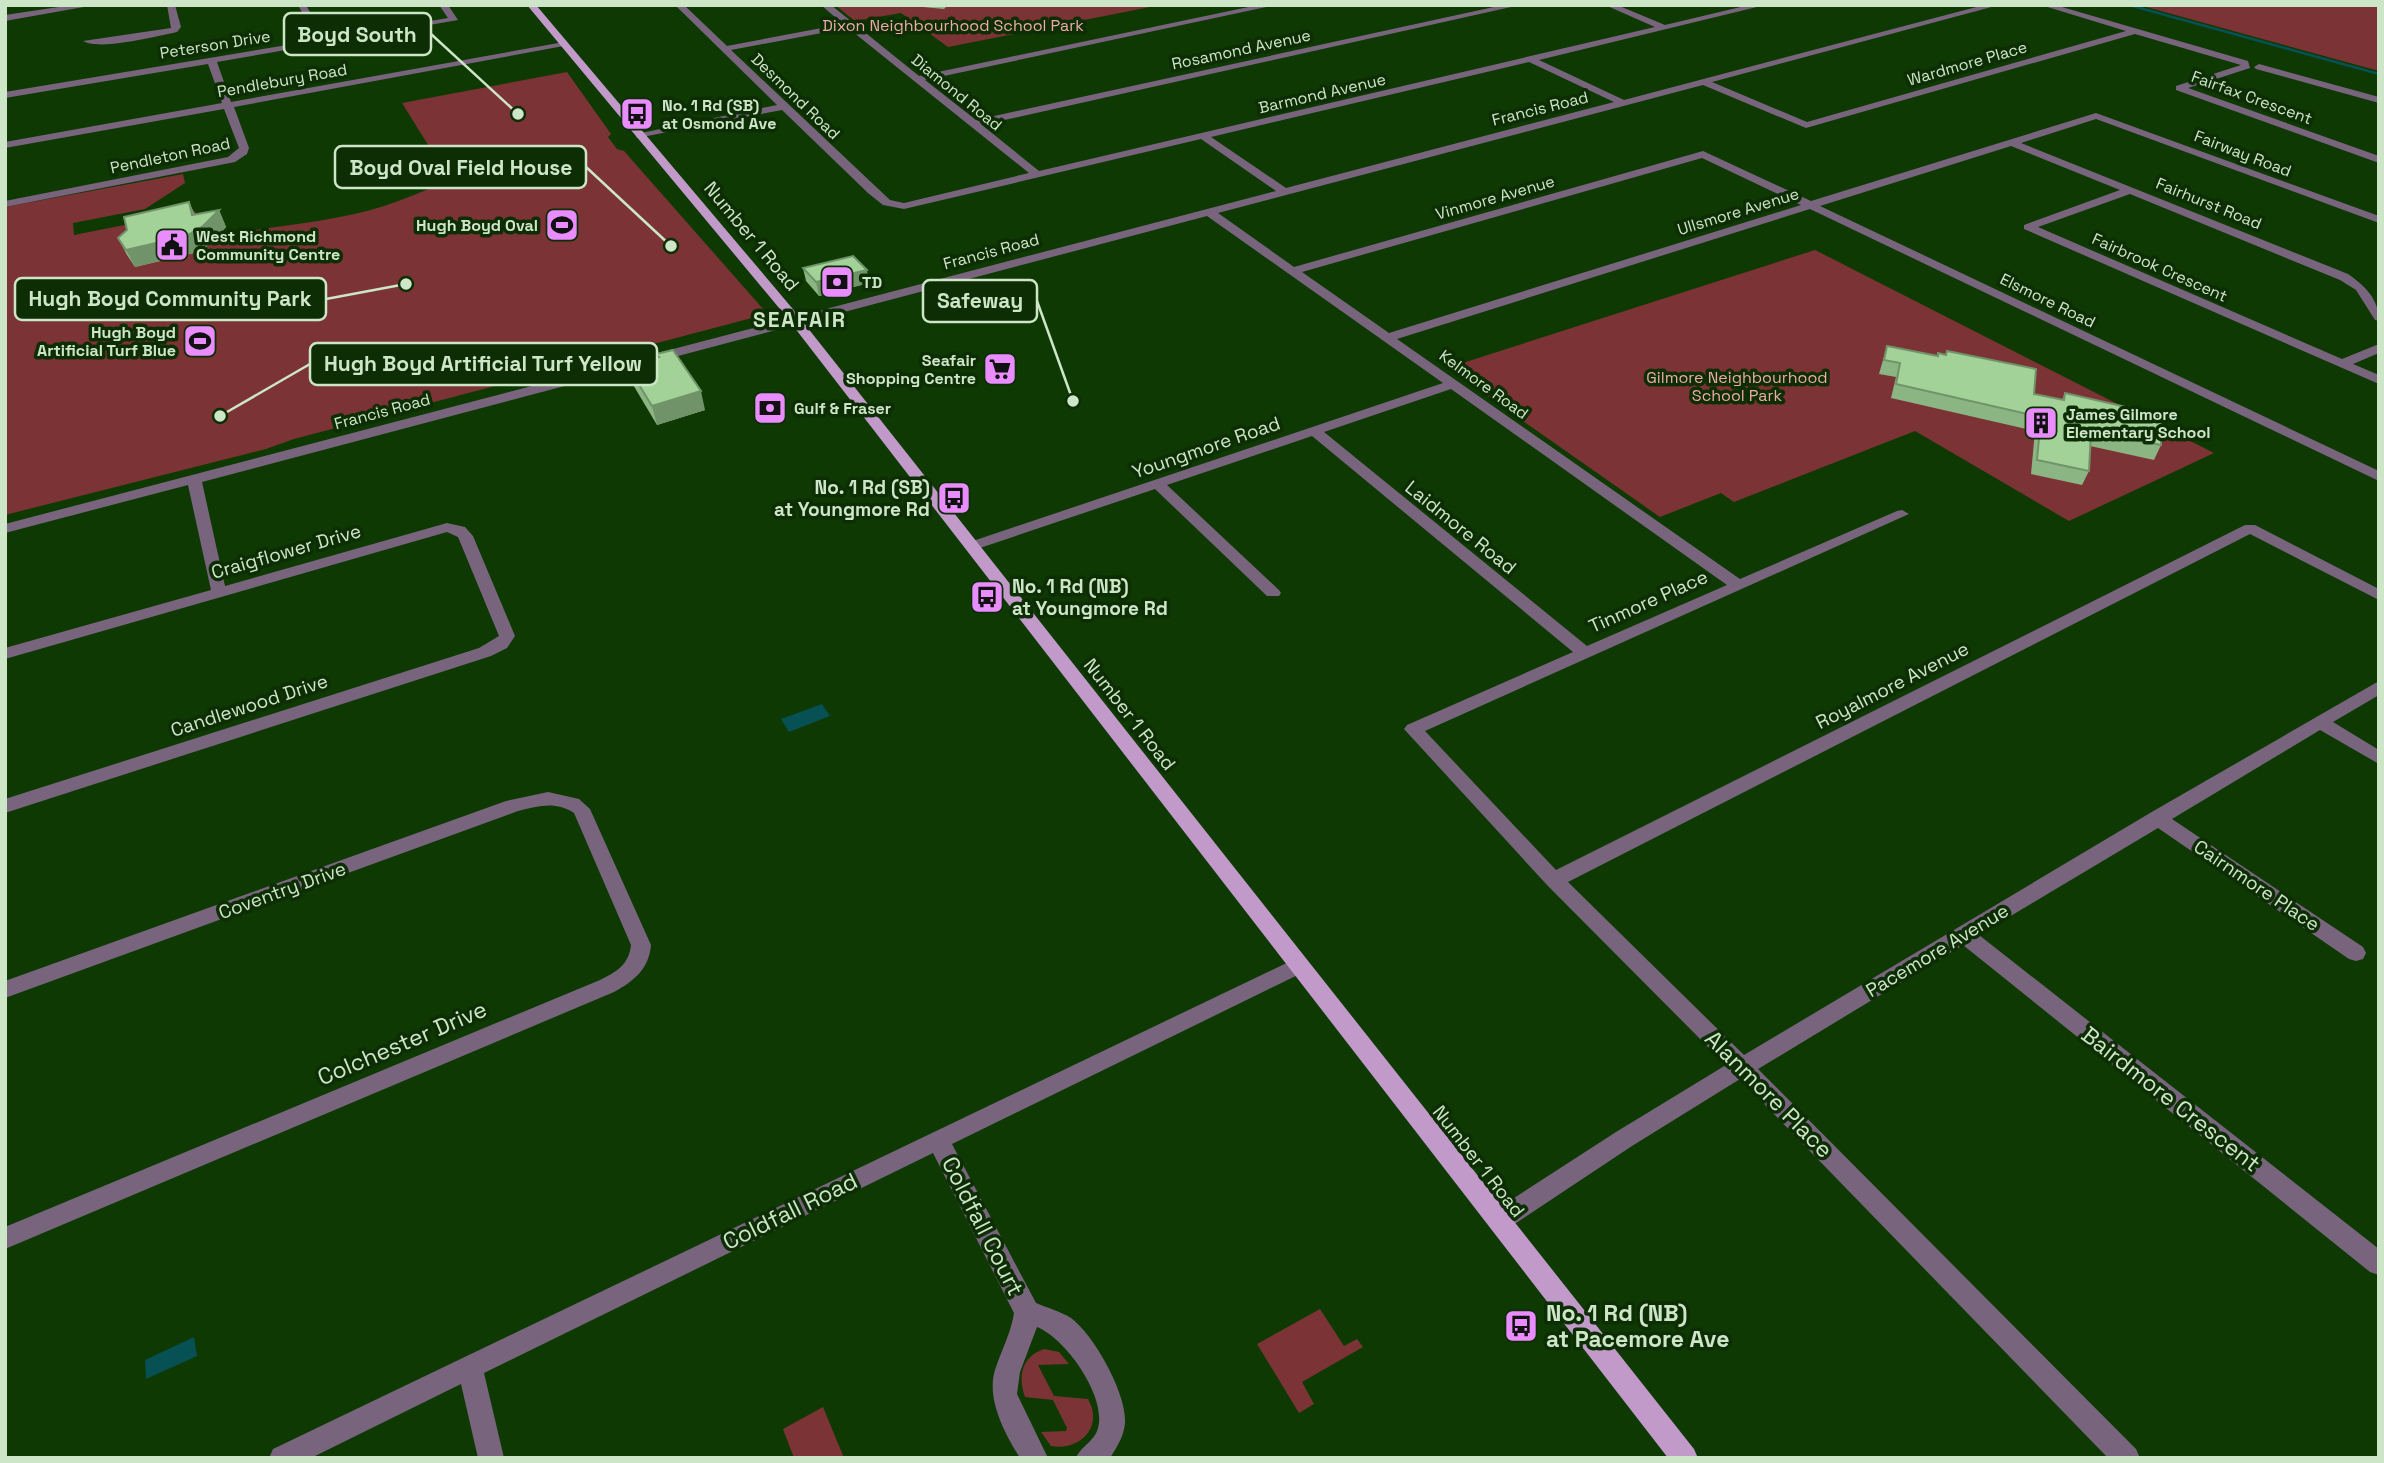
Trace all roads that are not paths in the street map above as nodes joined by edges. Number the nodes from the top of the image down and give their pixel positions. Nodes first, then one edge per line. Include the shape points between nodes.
1 (91, 5) edge
2 (171, 5) edge
3 (303, 5) edge
4 (443, 5) edge
5 (531, 5) edge
6 (679, 5) edge
7 (825, 5) edge
8 (1226, 5) edge
9 (1272, 5) edge
10 (1516, 5) edge
11 (1609, 5) edge
12 (2008, 5) edge
13 (2045, 5) edge
14 (1756, 6) edge
15 (1991, 7) edge
16 (1238, 12) junction
17 (5, 18) edge
18 (849, 25) junction
19 (1664, 28) junction
20 (2136, 31) junction
21 (88, 41) dead end
22 (322, 42) junction
23 (564, 44) junction
24 (725, 48) junction
25 (211, 60) junction
26 (1530, 60) junction
27 (2246, 64) junction
28 (916, 79) junction
29 (1706, 83) junction
30 (5, 95) edge
31 (2379, 100) edge
32 (1625, 104) junction
33 (229, 105) junction
34 (785, 106) junction
35 (2096, 116) joint
36 (973, 124) junction
37 (641, 136) junction
38 (1204, 137) junction
39 (2011, 142) junction
40 (5, 145) edge
41 (1703, 154) joint
42 (2379, 159) edge
43 (1039, 176) junction
44 (2132, 190) junction
45 (1284, 192) junction
46 (5, 204) edge
47 (894, 205) joint
48 (1809, 205) junction
49 (1209, 212) junction
50 (2379, 220) edge
51 (1295, 270) junction
52 (2379, 317) edge
53 (795, 320) junction
54 (1389, 337) junction
55 (2379, 348) edge
56 (2342, 364) junction
57 (2379, 380) edge
58 (1453, 384) junction
59 (1314, 431) junction
60 (2379, 477) edge
61 (194, 479) junction
62 (1158, 484) junction
63 (1902, 514) dead end
64 (5, 529) edge
65 (972, 546) junction
66 (1738, 585) junction
67 (219, 592) junction
68 (1273, 593) dead end
69 (2379, 595) edge
70 (505, 641) joint
71 (1583, 652) junction
72 (5, 654) edge
73 (2379, 687) edge
74 (2319, 722) junction
75 (1413, 729) joint
76 (2379, 758) edge
77 (561, 798) joint
78 (5, 806) edge
79 (2157, 818) junction
80 (1554, 880) junction
81 (1963, 934) junction
82 (2356, 953) dead end
83 (1299, 965) junction
84 (5, 990) edge
85 (1742, 1067) junction
86 (938, 1140) junction
87 (1499, 1221) junction
88 (5, 1238) edge
89 (2379, 1264) edge
90 (1027, 1312) junction
91 (470, 1366) junction
92 (282, 1458) edge
93 (491, 1458) edge
94 (1035, 1458) edge
95 (1089, 1458) edge
96 (1685, 1458) edge
97 (2127, 1458) edge

1 - 17 street
2 - 21 street via 174,30
3 - 22 street
4 - 22 street, Peterson Drive via 454,20
5 - 23 main road, Number 1 Road
6 - 24 street, Desmond Road
7 - 18 street, Diamond Road
8 - 16 street
9 - 16 street
10 - 36 street, Rosamond Avenue
11 - 19 street
12 - 15 street, Francis Road
13 - 20 street
14 - 19 street, Barmond Avenue
15 - 29 street, Francis Road
16 - 28 street
18 - 24 street
18 - 28 street, Diamond Road
19 - 26 street, Barmond Avenue
20 - 27 street
20 - 29 street, Wardmore Place via 1806,125
22 - 25 street, Peterson Drive
23 - 33 street, Pendlebury Road
23 - 37 main road, Number 1 Road
24 - 34 street, Desmond Road
25 - 30 street, Peterson Drive
25 - 33 street, Pendleton Road
26 - 32 street
26 - 38 street, Barmond Avenue
27 - 31 street
27 - 42 street, Fairfax Crescent via 2179,88
28 - 36 street, Diamond Road
29 - 32 street, Francis Road
32 - 45 street, Francis Road
33 - 40 street, Pendlebury Road
33 - 46 street, Pendleton Road via 243,148 231,160
34 - 37 street
34 - 47 street, Desmond Road via 872,191
35 - 39 street, Ullsmore Avenue
35 - 50 street, Fairway Road
36 - 43 street, Diamond Road
37 - 53 main road, Number 1 Road
38 - 43 street, Barmond Avenue
38 - 45 street
39 - 44 street, Fairhurst Road
39 - 48 street, Ullsmore Avenue
41 - 48 street, Elsmore Road
41 - 51 street, Vinmore Avenue
43 - 47 street, Barmond Avenue via 919,204
44 - 52 street, Fairhurst Road via 2344,277 2366,295
44 - 56 street, Fairbrook Crescent via 2028,227
45 - 49 street, Francis Road
48 - 54 street, Ullsmore Avenue
48 - 60 street, Elsmore Road
49 - 51 street, Kelmore Road
49 - 53 street, Francis Road
51 - 54 street, Kelmore Road
53 - 61 street, Francis Road
53 - 65 main road, Number 1 Road
54 - 58 street, Kelmore Road
55 - 56 street
56 - 57 street, Fairbrook Crescent
58 - 59 street, Youngmore Road
58 - 66 street, Kelmore Road
59 - 62 street, Youngmore Road
59 - 71 street, Laidmore Road
61 - 64 street, Francis Road
61 - 67 street
62 - 65 street, Youngmore Road
62 - 68 street
63 - 66 street, Tinmore Place
65 - 83 main road, Number 1 Road
66 - 71 street, Tinmore Place
67 - 70 street, Craigflower Drive via 451,528 465,536 507,632
67 - 72 street, Craigflower Drive
69 - 80 street, Royalmore Avenue via 2250,528
70 - 78 street, Candlewood Drive via 485,652
71 - 75 street, Tinmore Place
73 - 74 street, Pacemore Avenue
74 - 76 street
74 - 79 street, Pacemore Avenue
75 - 80 street, Alanmore Place
77 - 84 street, Coventry Drive via 513,806
77 - 88 street, Colchester Drive via 582,809 641,945 641,957 625,977
79 - 81 street, Pacemore Avenue
79 - 82 street, Cairnmore Place
80 - 85 street, Alanmore Place
81 - 85 street, Pacemore Avenue
81 - 89 street, Bairdmore Crescent
83 - 86 street, Coldfall Road
83 - 87 main road, Number 1 Road
85 - 87 street, Pacemore Avenue
85 - 97 street, Alanmore Place
86 - 90 street, Coldfall Court
86 - 91 street, Coldfall Road
87 - 96 main road, Number 1 Road
90 - 94 street, Coldfall Court via 1004,1394
90 - 95 street, Coldfall Court via 1071,1335 1108,1395 1111,1427 1102,1447
91 - 92 street, Coldfall Road
91 - 93 street

